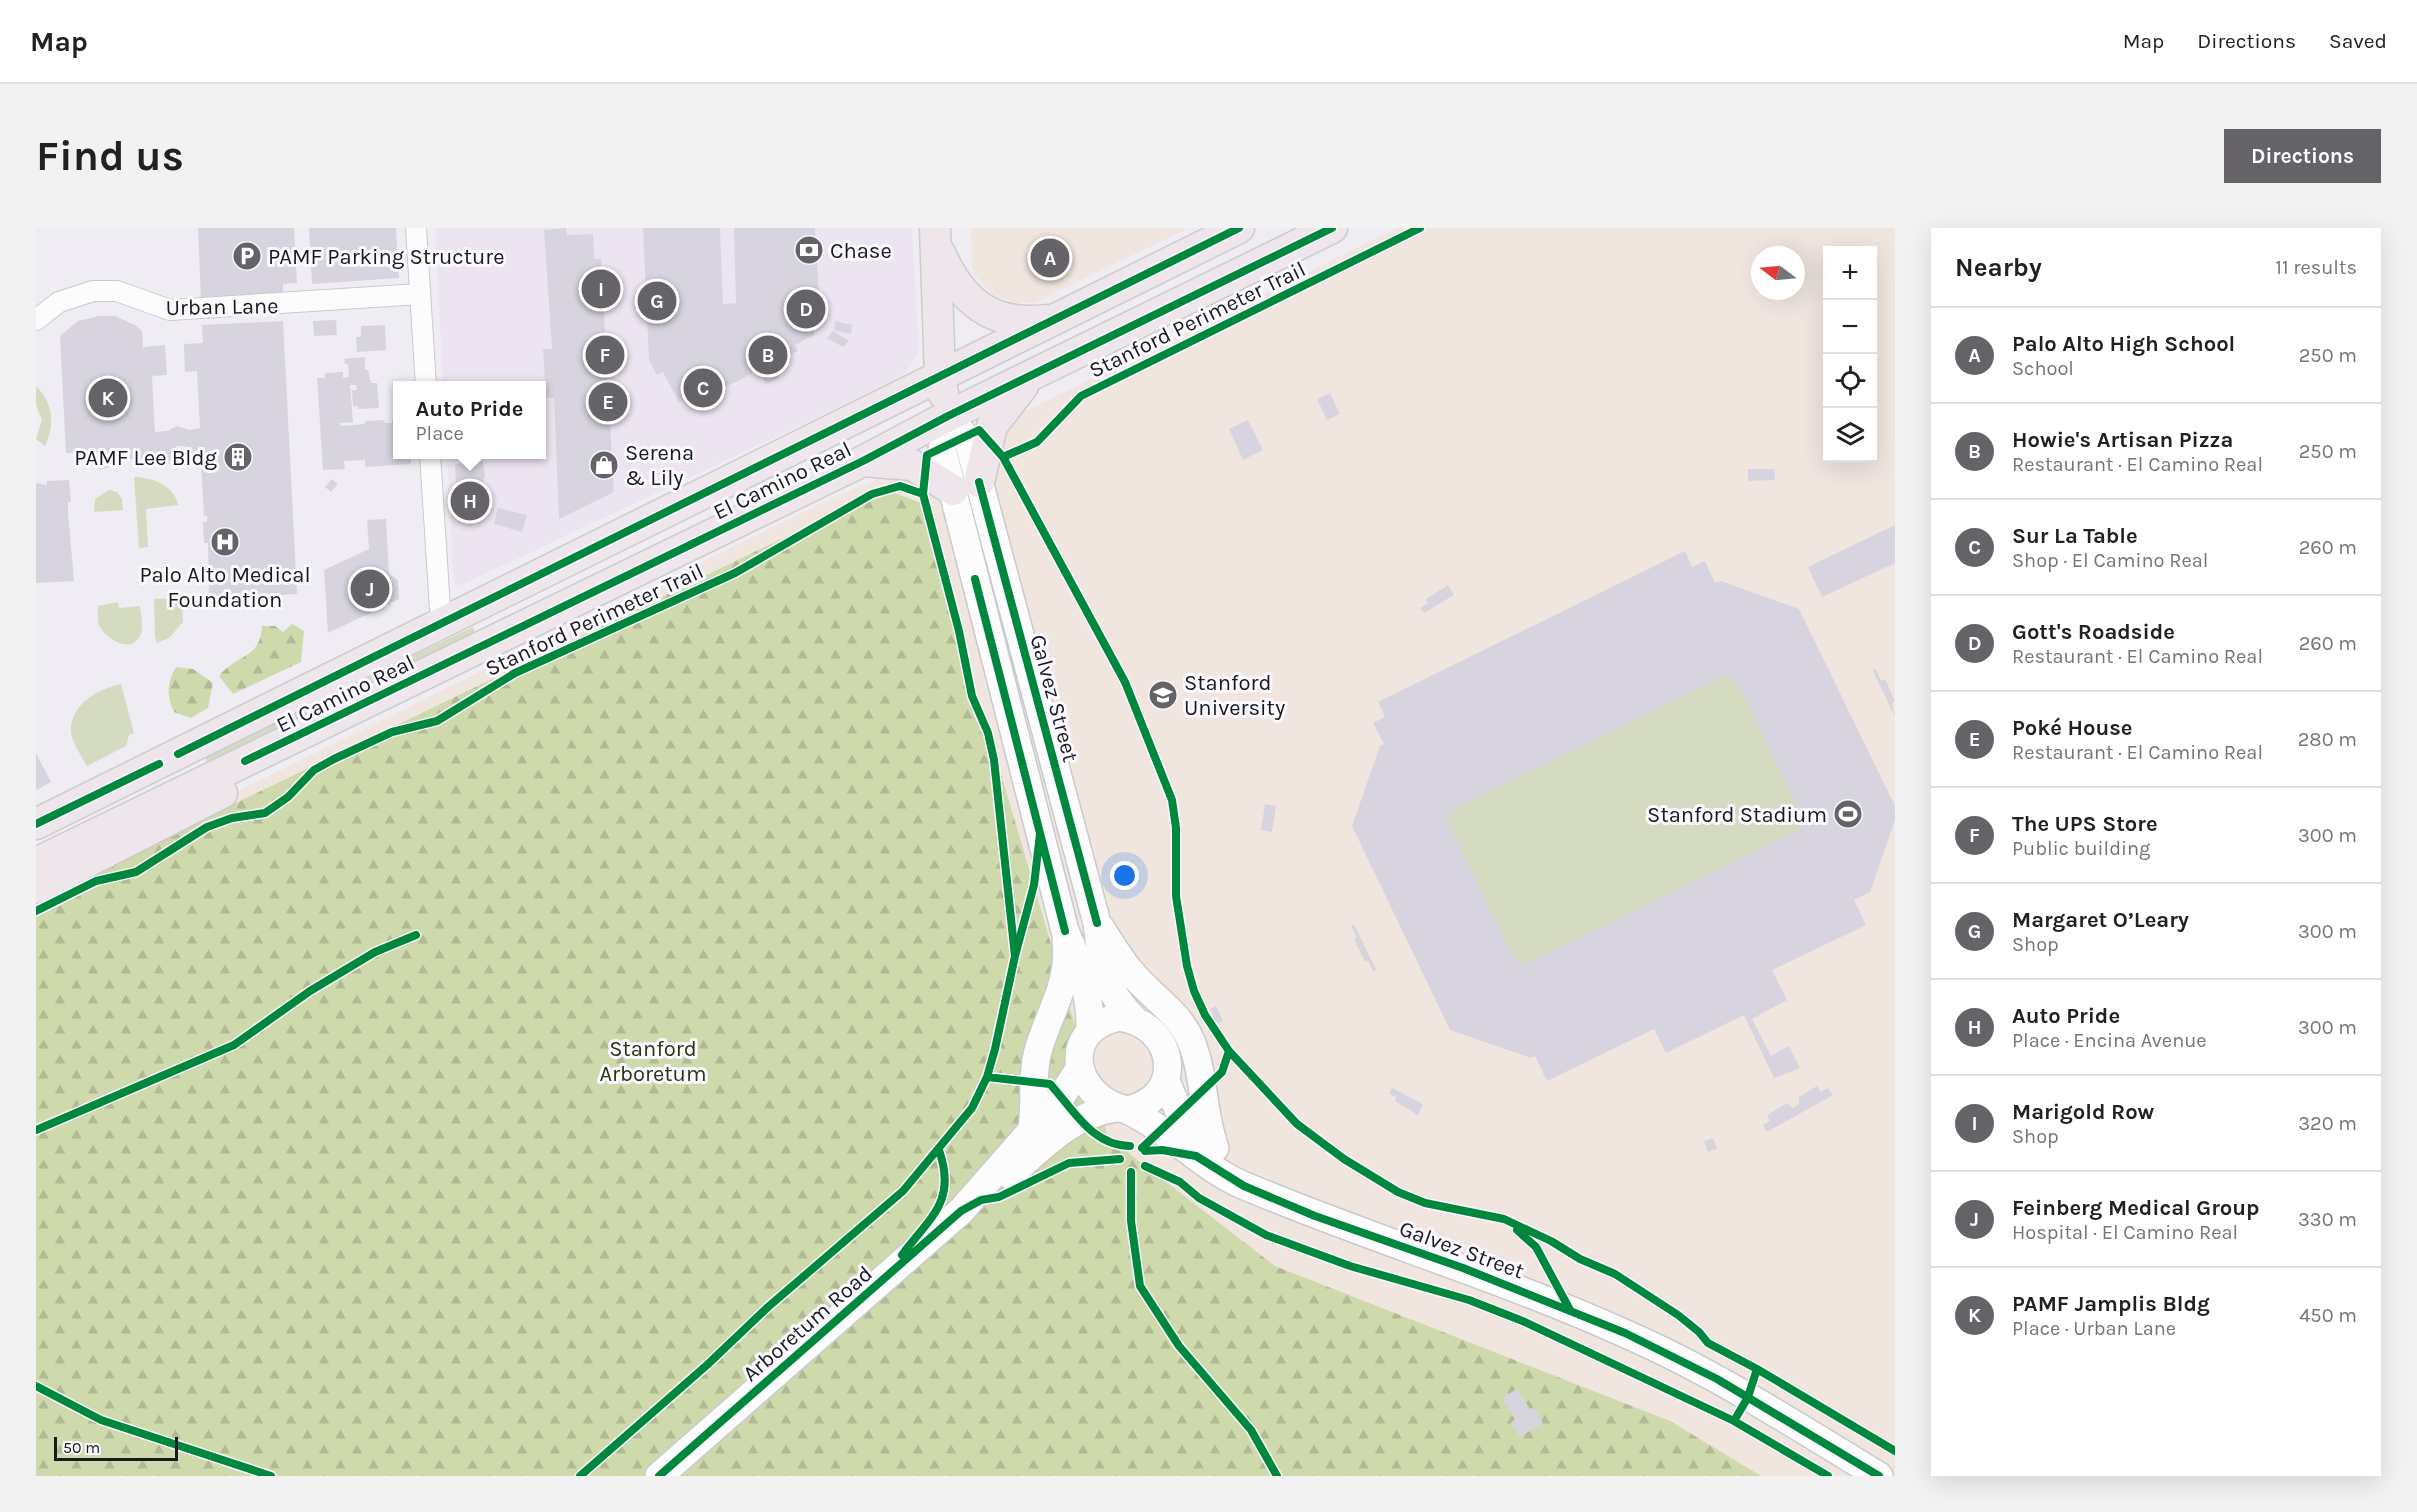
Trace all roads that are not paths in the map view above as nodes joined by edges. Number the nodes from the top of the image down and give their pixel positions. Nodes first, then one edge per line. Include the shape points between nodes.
1 (416, 228) edge
2 (1239, 228) edge
3 (1332, 228) edge
4 (936, 236) edge
5 (420, 294) junction
6 (1055, 318) junction
7 (36, 320) edge
8 (940, 378) junction
9 (1029, 379) junction
10 (426, 381) edge
11 (948, 416) junction
12 (430, 459) edge
13 (863, 461) junction
14 (966, 486) junction
15 (441, 624) junction
16 (245, 761) junction
17 (36, 824) edge
18 (36, 863) edge
19 (36, 888) edge
20 (1097, 923) junction
21 (1065, 931) junction
22 (1133, 1018) junction
23 (1090, 1032) junction
24 (1079, 1069) junction
25 (1166, 1081) junction
26 (1122, 1109) junction
27 (1032, 1128) junction
28 (1215, 1148) junction
29 (1263, 1193) junction
30 (961, 1211) junction
31 (659, 1476) edge
32 (1879, 1476) edge

1 - 5 street
2 - 6 main road, El Camino Real
3 - 9 main road, El Camino Real
4 - 6 main road via 960,288 990,312 1012,322
4 - 8 main road
5 - 7 street, Urban Lane via 170,310 117,291 93,291 59,302
5 - 10 street
6 - 8 main road, El Camino Real
8 - 11 main road
8 - 15 main road, El Camino Real
9 - 11 main road, El Camino Real
9 - 14 main road via 992,426
11 - 13 main road, El Camino Real
11 - 14 main road, Galvez Street via 967,436
12 - 15 street
13 - 14 main road via 912,465
13 - 16 main road, El Camino Real
14 - 20 main road, Galvez Street
14 - 21 main road, Galvez Street
15 - 17 main road, El Camino Real
16 - 18 main road, El Camino Real
16 - 19 main road via 222,795
20 - 22 main road, Galvez Street via 1102,970 1112,993
20 - 28 main road via 1131,973 1176,1016 1191,1040 1205,1117
21 - 23 main road, Galvez Street via 1083,970
21 - 27 main road via 1066,974 1038,1052
22 - 23 main road via 1108,1019
22 - 25 main road via 1149,1027 1165,1049
23 - 24 main road via 1081,1051
24 - 26 main road via 1092,1093
24 - 27 main road, Arboretum Road via 1061,1097
25 - 26 main road via 1146,1104
25 - 28 main road, Galvez Street via 1179,1112
26 - 29 main road, Galvez Street via 1160,1129 1221,1174
26 - 30 main road, Arboretum Road via 1095,1112 1072,1122 981,1200
27 - 30 main road, Arboretum Road
28 - 29 main road, Galvez Street
29 - 32 main road, Galvez Street via 1634,1337 1717,1379
30 - 31 main road, Arboretum Road

